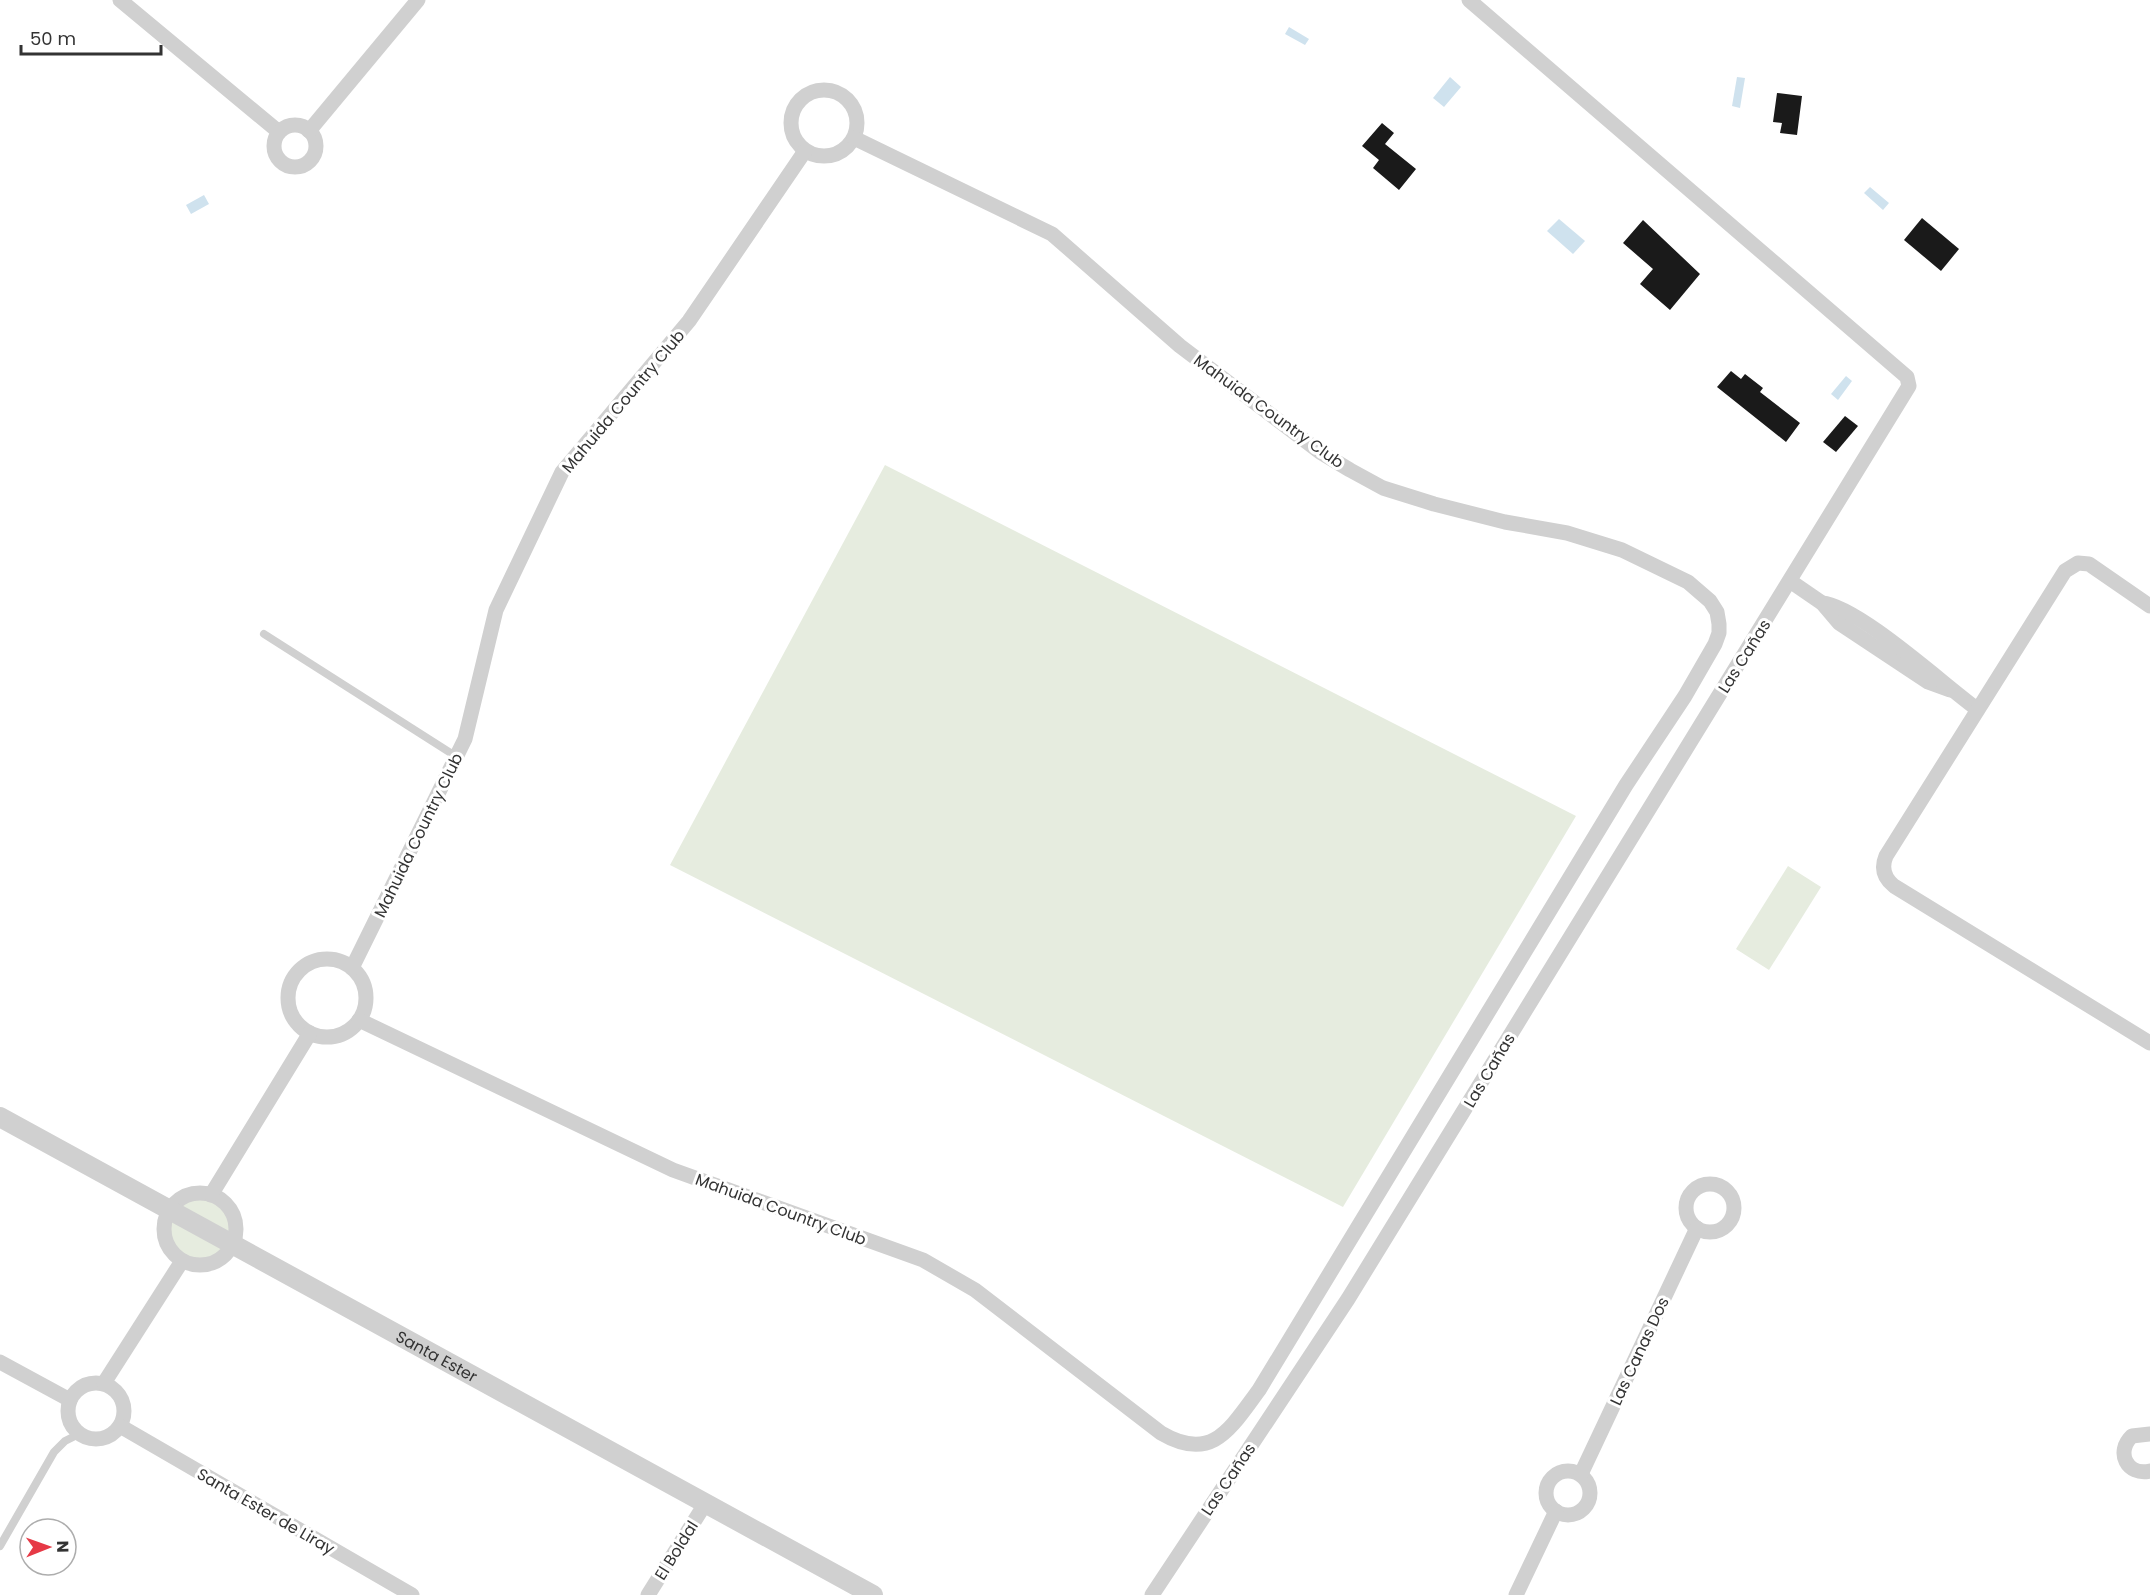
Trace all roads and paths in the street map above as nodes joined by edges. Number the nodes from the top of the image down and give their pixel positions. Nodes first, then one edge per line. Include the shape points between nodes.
1 (120, 0) edge
2 (418, 0) edge
3 (1469, 0) edge
4 (309, 131) junction
5 (279, 132) junction
6 (854, 138) junction
7 (805, 151) junction
8 (1790, 581) junction
9 (2150, 606) edge
10 (264, 634) dead end
11 (1977, 709) junction
12 (457, 757) junction
13 (352, 968) junction
14 (359, 1020) junction
15 (310, 1033) junction
16 (2150, 1043) edge
17 (0, 1117) edge
18 (211, 1195) junction
19 (169, 1209) junction
20 (1697, 1228) dead end
21 (233, 1244) junction
22 (182, 1261) junction
23 (0, 1362) edge
24 (104, 1383) junction
25 (70, 1400) junction
26 (120, 1426) junction
27 (79, 1434) junction
28 (2150, 1434) edge
29 (2150, 1471) edge
30 (1581, 1474) junction
31 (705, 1504) junction
32 (1556, 1511) junction
33 (0, 1546) edge
34 (412, 1595) edge
35 (648, 1595) edge
36 (873, 1595) edge
37 (1152, 1595) edge
38 (1516, 1595) edge

1 - 5 street
2 - 4 street
3 - 8 street, Las Cañas via 1907,377 1909,386
4 - 5 street via 290,126
4 - 5 street via 315,150 309,162 296,167 283,163 275,152
6 - 7 street via 837,154 823,157
6 - 7 street via 857,128 852,105 831,90 817,90 806,94 792,115 791,129
6 - 14 street, Mahuida Country Club via 1052,234 1180,346 1320,452 1383,488 1504,522 1567,533 1622,550 1688,582 1717,612 1719,633 1685,696 1626,785 1259,1390 1236,1421 1217,1438 1200,1446 1176,1442 975,1290 923,1260 673,1170
7 - 12 street, Mahuida Country Club via 689,321 562,472 496,610 465,739
8 - 11 street via 1822,603 1839,623
8 - 37 street, Las Cañas via 1348,1299
9 - 11 street via 2089,564 2073,565 2065,571
10 - 12 lane
11 - 16 street via 1886,856 1886,877 1894,886
12 - 13 street, Mahuida Country Club
13 - 14 street via 366,998
13 - 15 street via 341,962 318,960 298,972 289,1005 300,1026
14 - 15 street via 342,1034 320,1037
15 - 18 street
17 - 19 street, Santa Ester
18 - 19 street via 188,1195
18 - 21 street via 230,1209 236,1233
19 - 21 street, Santa Ester
19 - 22 street via 164,1220 166,1244
20 - 30 street, Las Canas Dos
21 - 22 street via 226,1254 205,1265
21 - 31 street, Santa Ester
22 - 24 street
23 - 25 street
24 - 25 street via 81,1387
24 - 26 street via 123,1401 124,1418
25 - 27 street via 69,1418
26 - 27 street via 97,1440
26 - 34 street, Santa Ester de Liray
27 - 33 lane via 64,1441 54,1452
28 - 29 street via 2132,1436 2123,1450 2130,1468
30 - 32 street via 1590,1487 1589,1502 1571,1515
30 - 32 street via 1568,1470 1550,1480 1547,1500
31 - 35 street, El Boldal
31 - 36 street, Santa Ester
32 - 38 street

